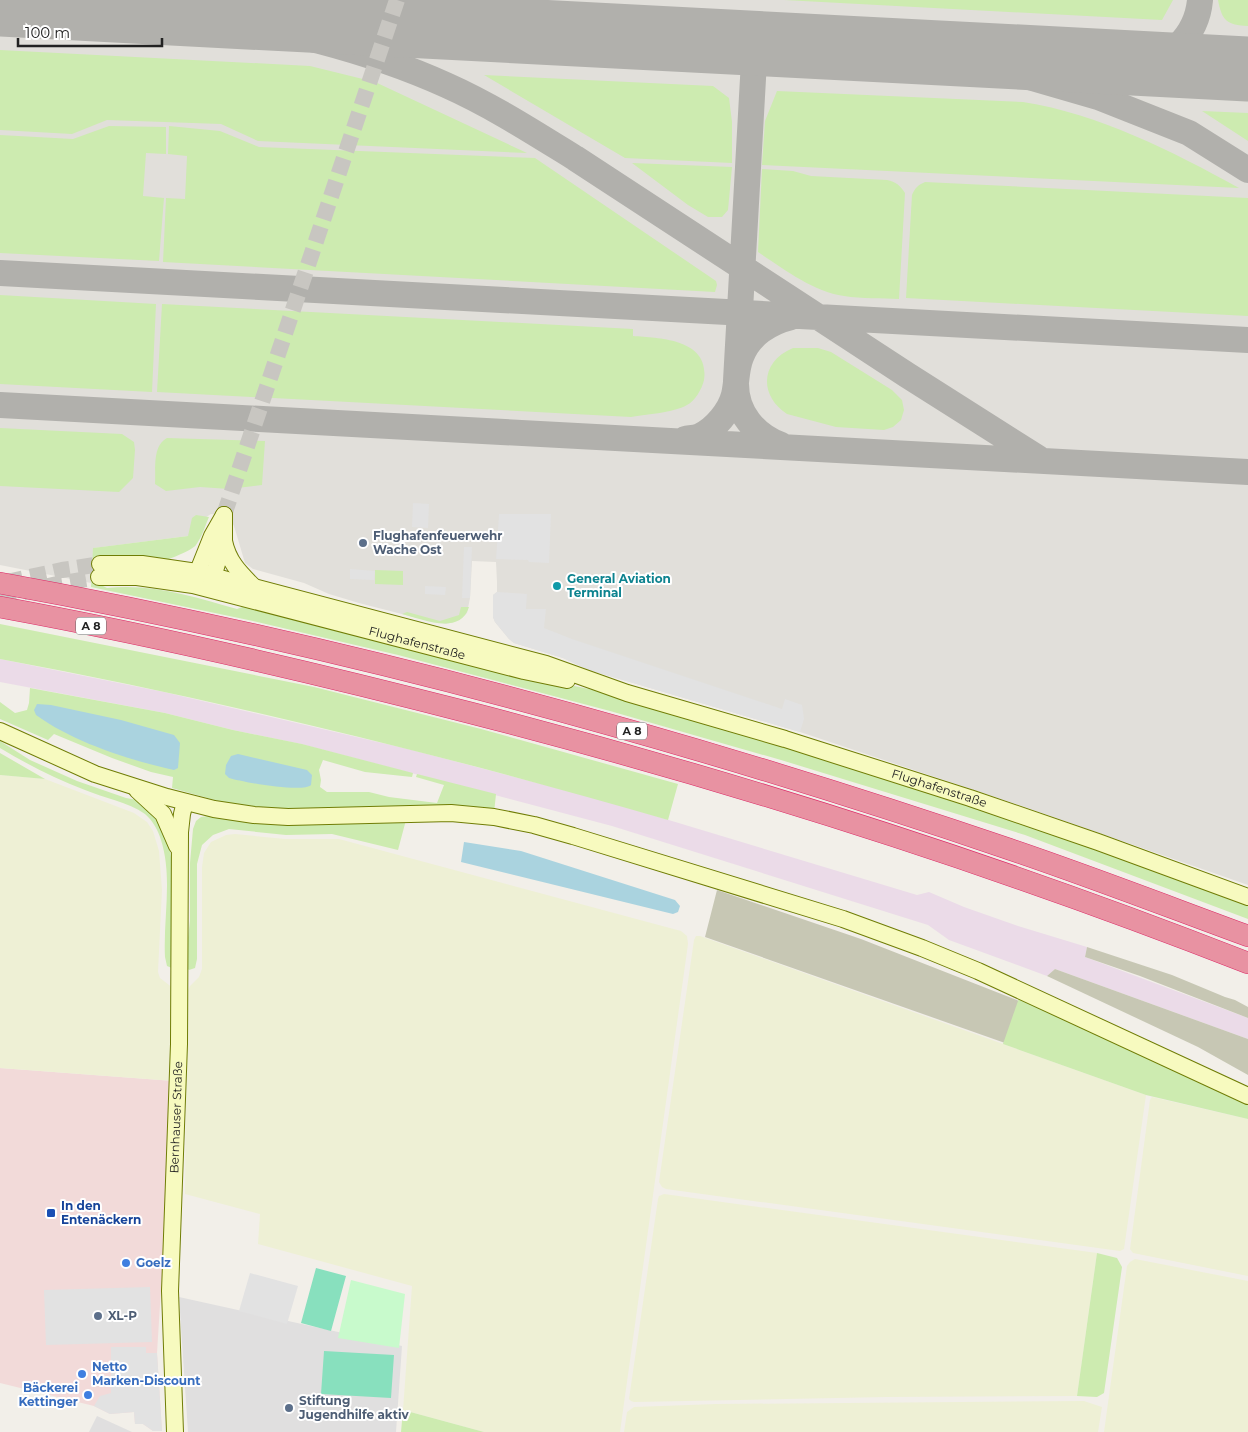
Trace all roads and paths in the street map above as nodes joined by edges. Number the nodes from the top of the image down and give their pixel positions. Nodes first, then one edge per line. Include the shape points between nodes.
1 (224, 541) junction
2 (100, 570) tunnel mouth
3 (195, 578) junction
4 (0, 582) edge
5 (211, 582) junction
6 (253, 586) junction
7 (0, 608) edge
8 (627, 693) junction
9 (0, 731) edge
10 (134, 786) junction
11 (185, 802) junction
12 (180, 854) junction
13 (1248, 897) edge
14 (1248, 936) edge
15 (1248, 963) edge
16 (1248, 1096) edge
17 (175, 1432) edge

1 - 3 main road via 224,515
1 - 5 main road
1 - 6 main road via 230,561
2 - 3 main road via 142,564
3 - 5 main road
4 - 14 highway, A 8 via 333,653 648,736 798,780 1008,848
5 - 6 main road, Flughafenstraße
5 - 8 main road, Flughafenstraße via 524,672
6 - 8 main road, Flughafenstraße via 518,656
7 - 15 highway, A 8 via 331,678 642,759 929,848 1059,892
8 - 13 main road, Flughafenstraße via 970,798
9 - 10 main road via 77,767
10 - 11 main road
10 - 12 main road via 165,817
11 - 12 main road, Bernhauser Straße via 180,824
11 - 16 main road via 218,810 271,816 451,813 534,825 843,919 922,948
12 - 17 main road, Bernhauser Straße via 179,1044 170,1291

